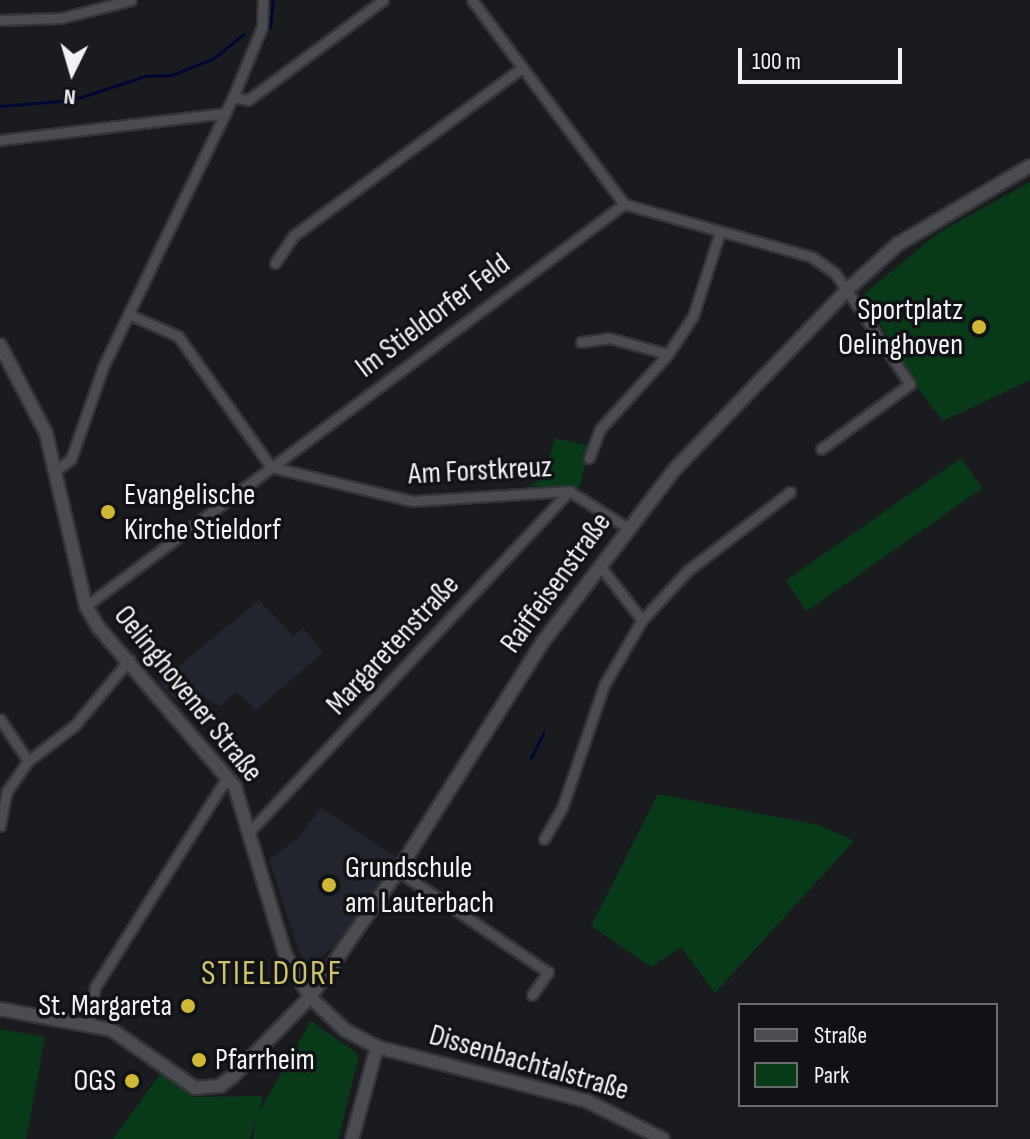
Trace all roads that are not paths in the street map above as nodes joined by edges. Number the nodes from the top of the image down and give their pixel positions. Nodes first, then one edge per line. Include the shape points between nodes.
1 (131, 0) edge
2 (263, 0) edge
3 (383, 0) edge
4 (472, 0) edge
5 (104, 4) edge
6 (0, 20) edge
7 (522, 68) junction
8 (233, 97) junction
9 (225, 113) junction
10 (0, 140) edge
11 (1030, 166) edge
12 (624, 204) junction
13 (720, 232) junction
14 (275, 263) dead end
15 (847, 290) junction
16 (130, 315) junction
17 (581, 342) dead end
18 (0, 345) edge
19 (668, 354) junction
20 (821, 449) dead end
21 (589, 458) dead end
22 (271, 467) junction
23 (57, 469) junction
24 (569, 491) junction
25 (790, 492) dead end
26 (628, 528) junction
27 (600, 566) junction
28 (86, 606) junction
29 (642, 620) junction
30 (129, 660) junction
31 (0, 719) edge
32 (28, 761) junction
33 (228, 776) junction
34 (0, 826) edge
35 (251, 830) junction
36 (544, 839) dead end
37 (398, 871) junction
38 (532, 995) dead end
39 (310, 997) junction
40 (0, 1009) edge
41 (89, 1027) junction
42 (377, 1047) junction
43 (352, 1139) edge
44 (663, 1139) edge

1 - 5 street
2 - 8 street via 262,27
3 - 8 street via 248,100
4 - 7 street
5 - 6 street via 61,18
7 - 12 street
7 - 14 street via 293,236
8 - 9 street
9 - 10 street
9 - 16 street
11 - 15 main road, Raiffeisenstraße via 898,244
12 - 13 street
12 - 22 street, Im Stieldorfer Feld
13 - 15 street via 812,257 826,264
13 - 19 street via 693,316
15 - 20 street via 910,384
15 - 26 main road, Raiffeisenstraße via 676,468
16 - 22 street via 178,336
16 - 23 street via 103,367 71,459
17 - 19 street via 609,338
18 - 23 main road, Oelinghovener Straße via 46,433
19 - 21 street via 600,429
22 - 24 street, Am Forstkreuz via 413,501
22 - 28 street
23 - 28 main road, Oelinghovener Straße
24 - 26 street, Am Forstkreuz
24 - 35 street, Margaretenstraße
25 - 29 street via 687,571
26 - 27 main road, Raiffeisenstraße
27 - 29 street
27 - 37 main road, Raiffeisenstraße via 508,694
28 - 30 main road, Oelinghovener Straße
29 - 36 street via 604,685 562,808
30 - 32 street via 75,725
30 - 33 main road, Oelinghovener Straße
31 - 32 street
32 - 34 street via 7,791
33 - 35 main road, Oelinghovener Straße
33 - 41 street via 95,987
35 - 39 main road, Oelinghovener Straße via 285,954
37 - 38 street via 548,972
37 - 39 main road, Raiffeisenstraße
39 - 41 main road, Raiffeisenstraße via 250,1061 220,1086 205,1090 126,1037
39 - 42 main road, Oelinghovener Straße via 345,1030
40 - 41 main road
42 - 43 main road
42 - 44 main road, Dissenbachtalstraße via 587,1101

